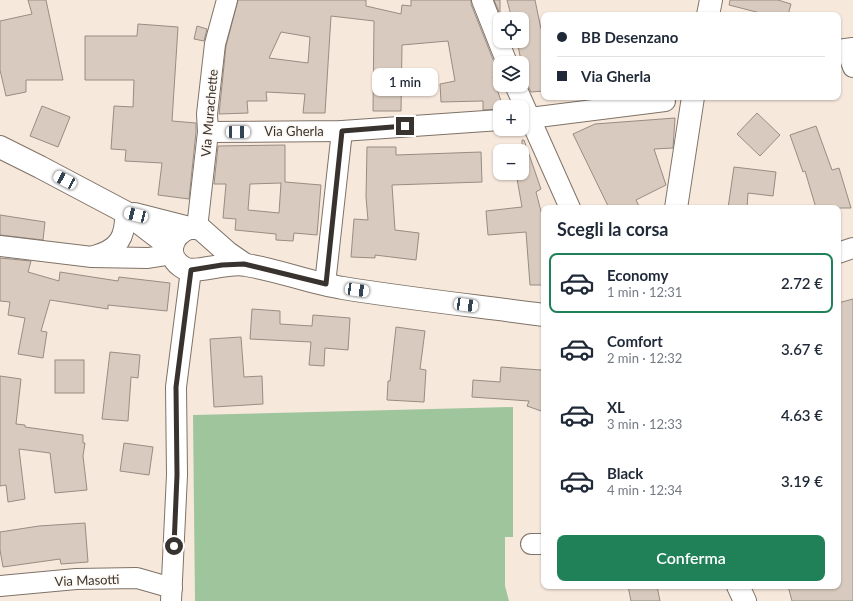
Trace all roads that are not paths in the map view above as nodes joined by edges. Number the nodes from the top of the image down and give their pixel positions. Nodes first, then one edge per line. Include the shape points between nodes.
1 (227, 0) edge
2 (482, 0) edge
3 (711, 0) edge
4 (709, 12) edge
5 (504, 56) edge
6 (693, 100) edge
7 (665, 101) dead end
8 (529, 118) edge
9 (493, 120) edge
10 (529, 126) edge
11 (342, 131) junction
12 (208, 132) junction
13 (0, 147) edge
14 (568, 205) edge
15 (676, 205) edge
16 (125, 212) junction
17 (199, 231) junction
18 (0, 246) edge
19 (853, 248) edge
20 (172, 251) junction
21 (841, 252) edge
22 (92, 257) junction
23 (244, 264) junction
24 (196, 269) junction
25 (326, 284) junction
26 (541, 315) edge
27 (0, 586) edge
28 (739, 589) edge
29 (753, 589) edge
30 (172, 595) edge
31 (745, 601) edge
32 (759, 601) edge

1 - 12 street, Via Murachette via 215,44 207,114
2 - 5 street
3 - 4 street
6 - 15 street
7 - 8 street
9 - 11 street, Via Gherla
10 - 14 street
11 - 12 street, Via Gherla
11 - 25 street
12 - 17 street, Via Murachette
13 - 16 street
16 - 17 street
16 - 20 street
16 - 22 street via 122,237 113,247
17 - 20 street via 182,231 173,241
17 - 23 street
17 - 24 street via 213,242 214,254 207,265
18 - 22 street
19 - 21 street
20 - 22 street via 148,258
20 - 24 street via 179,265
23 - 24 street
23 - 25 street
24 - 30 street via 176,387 177,475
25 - 26 street
27 - 30 street, Via Masotti via 76,579 137,578
28 - 31 street
29 - 32 street

